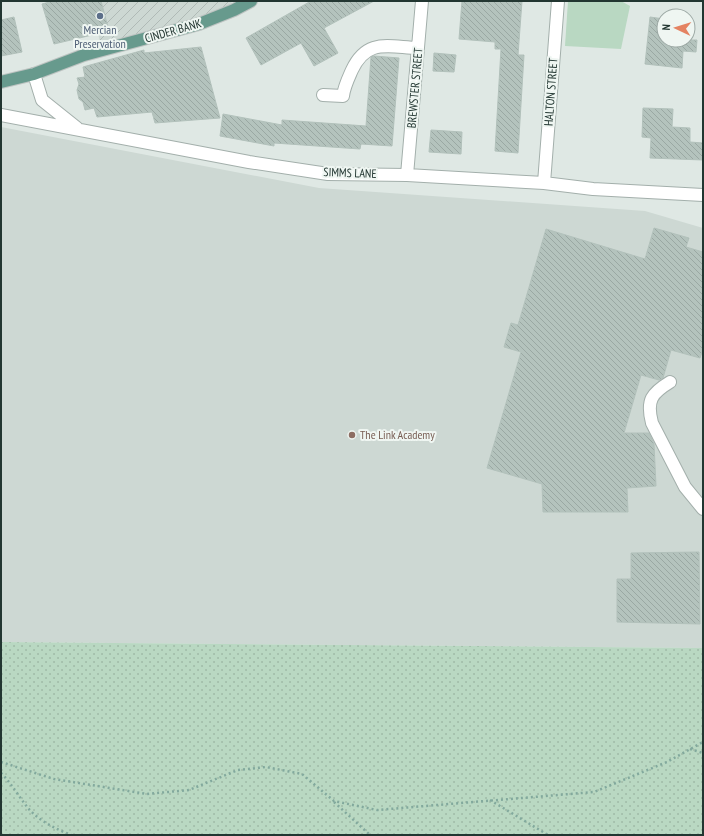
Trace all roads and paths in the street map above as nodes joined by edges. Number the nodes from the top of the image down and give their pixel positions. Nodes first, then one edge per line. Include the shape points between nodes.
1 (251, 1) edge
2 (422, 1) edge
3 (558, 1) edge
4 (233, 6) edge
5 (418, 48) junction
6 (34, 74) junction
7 (1, 82) edge
8 (323, 94) dead end
9 (1, 115) edge
10 (78, 129) junction
11 (407, 175) junction
12 (544, 183) junction
13 (703, 195) edge
14 (670, 382) dead end
15 (703, 509) edge
16 (703, 742) edge
17 (690, 749) junction
18 (703, 752) edge
19 (1, 762) edge
20 (1, 773) edge
21 (490, 800) junction
22 (334, 801) junction
23 (71, 835) edge
24 (370, 835) edge
25 (548, 835) edge

1 - 4 main road, CINDER BANK
2 - 5 street, BREWSTER STREET
3 - 12 street, HALTON STREET
4 - 6 main road, CINDER BANK via 199,24 84,55
5 - 8 street via 379,46 366,49 356,61 343,96
5 - 11 street, BREWSTER STREET
6 - 7 main road, CINDER BANK
6 - 10 street via 42,100
9 - 10 street, SIMMS LANE
10 - 11 street, SIMMS LANE via 249,162 328,174
11 - 12 street, SIMMS LANE
12 - 13 street, SIMMS LANE via 593,189
14 - 15 street via 656,390 650,401 649,412 652,423 685,487
16 - 17 path
17 - 18 path
17 - 21 path via 667,762 594,792
19 - 22 path via 54,779 147,794 188,790 238,770 266,767 302,774
20 - 23 path via 29,810 52,827
21 - 22 path via 378,810
21 - 25 path
22 - 24 path

